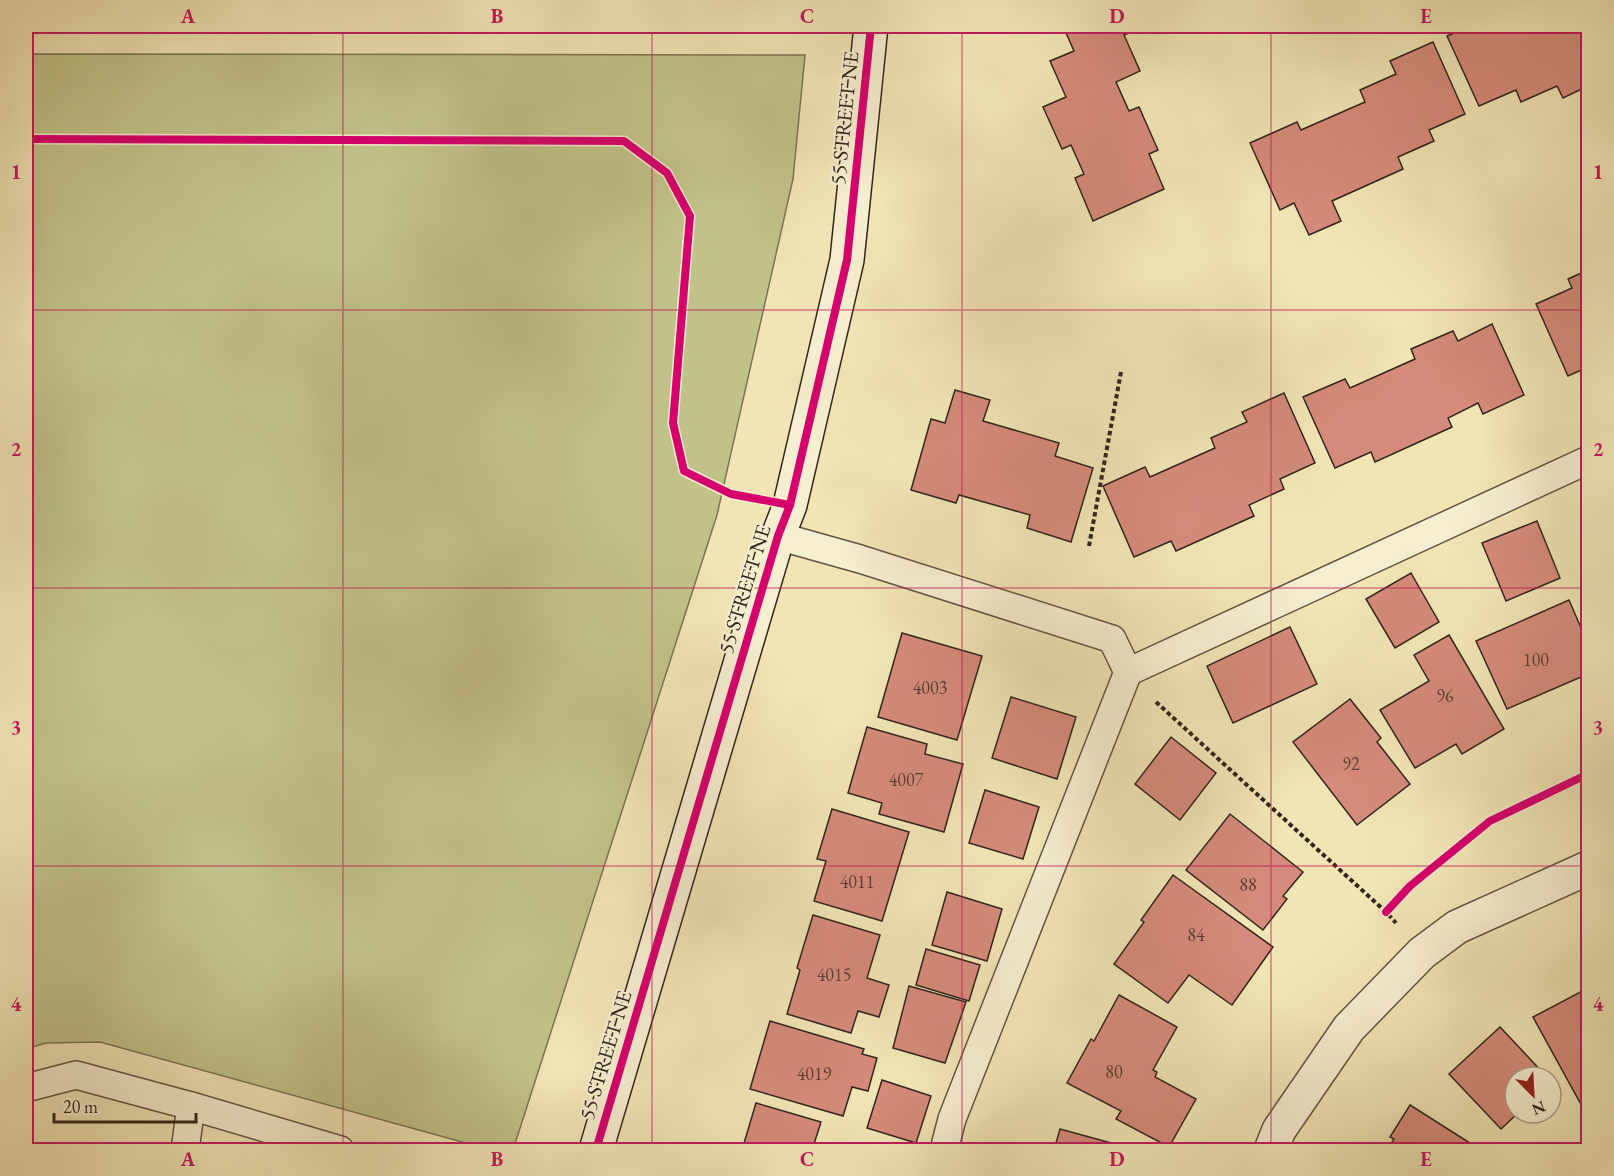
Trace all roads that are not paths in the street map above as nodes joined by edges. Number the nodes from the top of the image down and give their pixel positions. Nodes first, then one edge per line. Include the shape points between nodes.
1 (871, 26) edge
2 (1588, 460) edge
3 (778, 536) junction
4 (1128, 672) junction
5 (1588, 868) edge
6 (26, 1088) edge
7 (191, 1106) junction
8 (185, 1150) edge
9 (340, 1150) edge
10 (596, 1150) edge
11 (944, 1150) edge
12 (1271, 1150) edge

1 - 3 street, 55 STREET NE via 847,260 790,505
2 - 4 lane
3 - 4 lane via 1112,639
3 - 10 street, 55 STREET NE
4 - 11 lane via 952,1119
5 - 12 street via 1457,927 1422,953 1349,1028 1279,1130
6 - 7 lane via 76,1076
7 - 8 lane
7 - 9 lane

